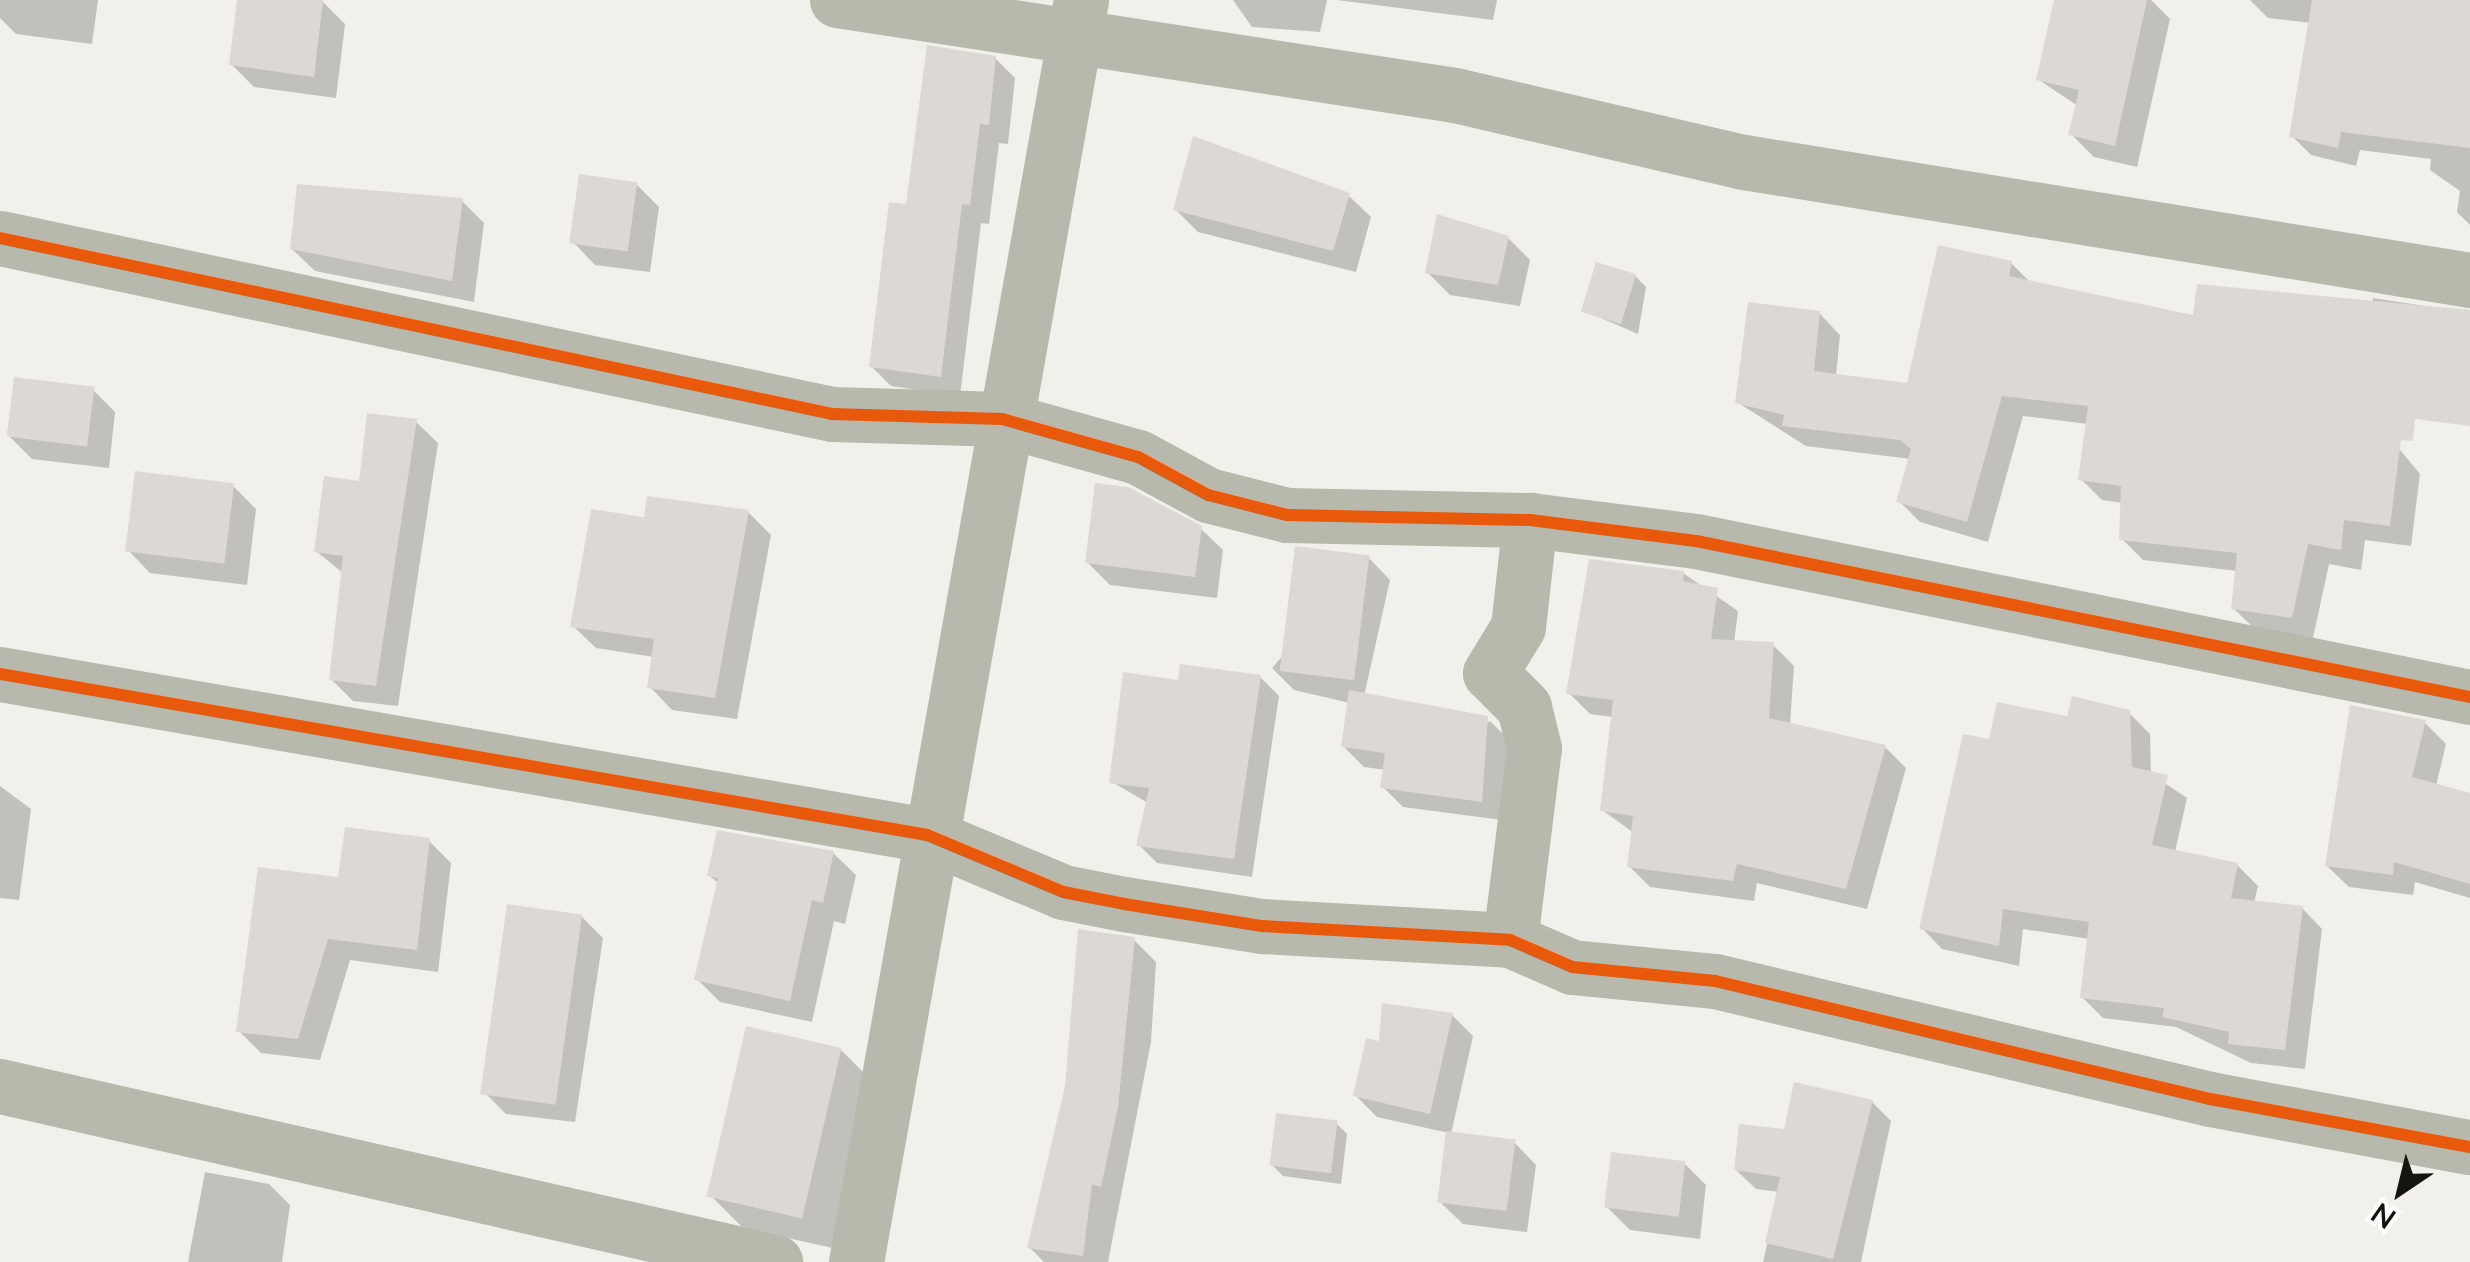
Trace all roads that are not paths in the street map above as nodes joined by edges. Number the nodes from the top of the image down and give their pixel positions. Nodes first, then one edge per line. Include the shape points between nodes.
1 (838, 0) edge
2 (1077, 21) edge
3 (0, 238) edge
4 (2470, 280) edge
5 (1002, 419) junction
6 (1530, 520) junction
7 (0, 674) edge
8 (2470, 697) edge
9 (927, 835) junction
10 (1510, 940) junction
11 (0, 1086) edge
12 (2470, 1147) edge
13 (775, 1262) edge
14 (856, 1262) edge

1 - 2 street
2 - 4 street via 1455,95 1744,162
2 - 5 street
3 - 5 street via 832,414
5 - 6 street via 1138,457 1208,494 1286,515
5 - 9 street
6 - 8 street via 1696,541
6 - 10 street via 1518,627 1490,673 1524,707 1534,748
7 - 9 street
9 - 10 street via 1063,892 1109,901 1262,926
9 - 14 street
10 - 12 street via 1572,967 1715,981 2210,1099
11 - 13 street

